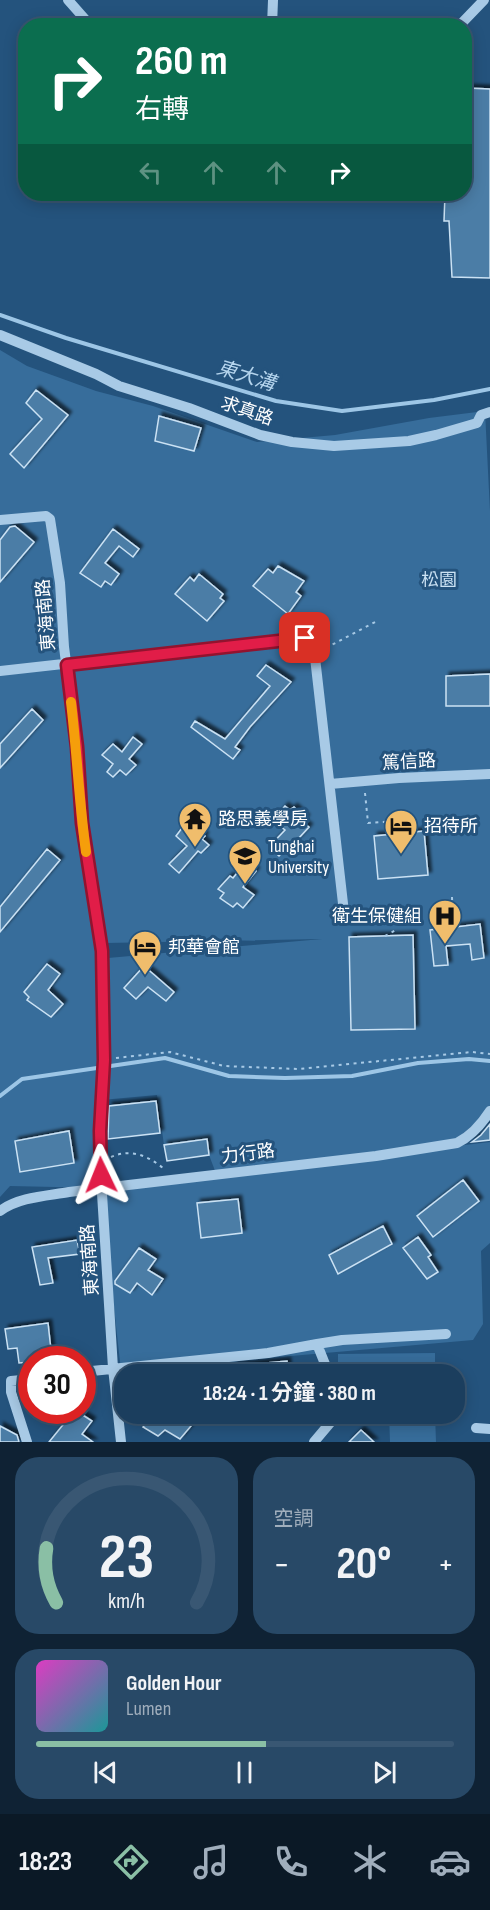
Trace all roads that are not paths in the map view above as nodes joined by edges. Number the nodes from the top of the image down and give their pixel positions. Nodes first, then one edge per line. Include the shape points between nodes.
1 (68, 0) edge
2 (273, 0) edge
3 (484, 0) edge
4 (84, 18) edge
5 (272, 18) edge
6 (467, 18) edge
7 (0, 335) edge
8 (490, 412) edge
9 (0, 520) edge
10 (67, 665) junction
11 (0, 671) edge
12 (490, 774) edge
13 (330, 784) junction
14 (345, 921) dead end
15 (490, 1111) edge
16 (101, 1188) junction
17 (0, 1211) edge
18 (446, 1334) dead end
19 (317, 1344) junction
20 (229, 1358) junction
21 (227, 1364) edge
22 (325, 1364) edge
23 (113, 1368) junction
24 (96, 1370) edge
25 (18, 1381) edge
26 (18, 1414) edge
27 (21, 1424) edge
28 (329, 1424) edge
29 (476, 1428) dead end
30 (490, 1429) edge
31 (27, 1442) edge
32 (121, 1442) edge
33 (314, 1442) edge

1 - 4 street
2 - 5 street
3 - 6 street
7 - 8 street, 求真路 via 118,386 260,435 292,442 334,446 409,441 477,423 481,415
9 - 10 street, 東海南路 via 46,516 50,519
10 - 11 street
10 - 13 street via 314,640
10 - 16 street, 東海南路 via 81,807 102,951
12 - 13 street, 篤信路
13 - 14 street
15 - 16 street, 力行路 via 467,1138 457,1143
16 - 17 street, 力行路 via 20,1201
16 - 23 street, 東海南路
18 - 19 street
19 - 20 street
19 - 22 street
20 - 21 street
20 - 23 street
23 - 24 street
23 - 32 street, 東海南路
25 - 26 street via 11,1382
27 - 31 street
28 - 33 street
29 - 30 street

